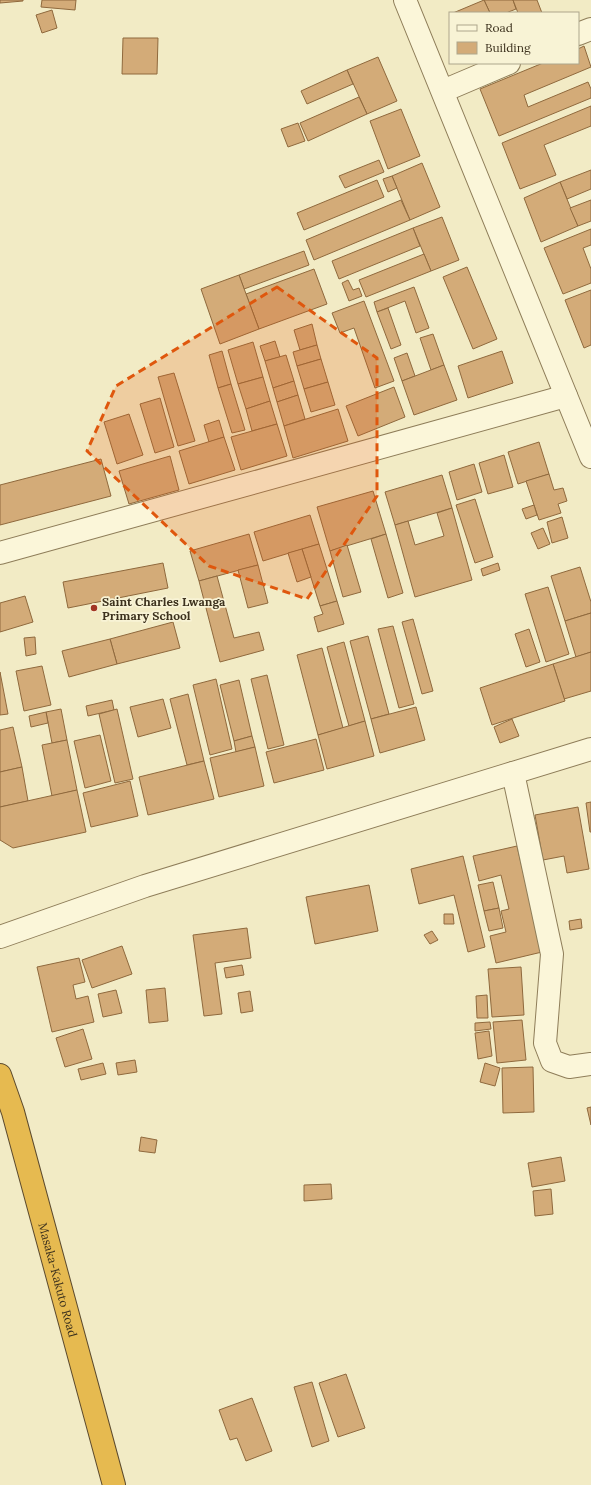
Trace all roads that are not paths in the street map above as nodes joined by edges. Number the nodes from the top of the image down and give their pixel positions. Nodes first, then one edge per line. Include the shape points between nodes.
1 (405, 0) edge
2 (591, 29) edge
3 (579, 34) edge
4 (507, 64) edge
5 (442, 91) junction
6 (566, 396) junction
7 (591, 457) edge
8 (0, 553) edge
9 (591, 749) edge
10 (513, 773) junction
11 (0, 937) edge
12 (591, 1064) edge
13 (0, 1075) edge
14 (114, 1485) edge

1 - 5 street
2 - 3 street
4 - 5 street
5 - 6 street
6 - 7 street
6 - 8 street
9 - 10 street
10 - 11 street via 145,886
10 - 12 street via 552,954 545,1043 552,1061 569,1067
13 - 14 highway, Masaka-Kakuto Road

